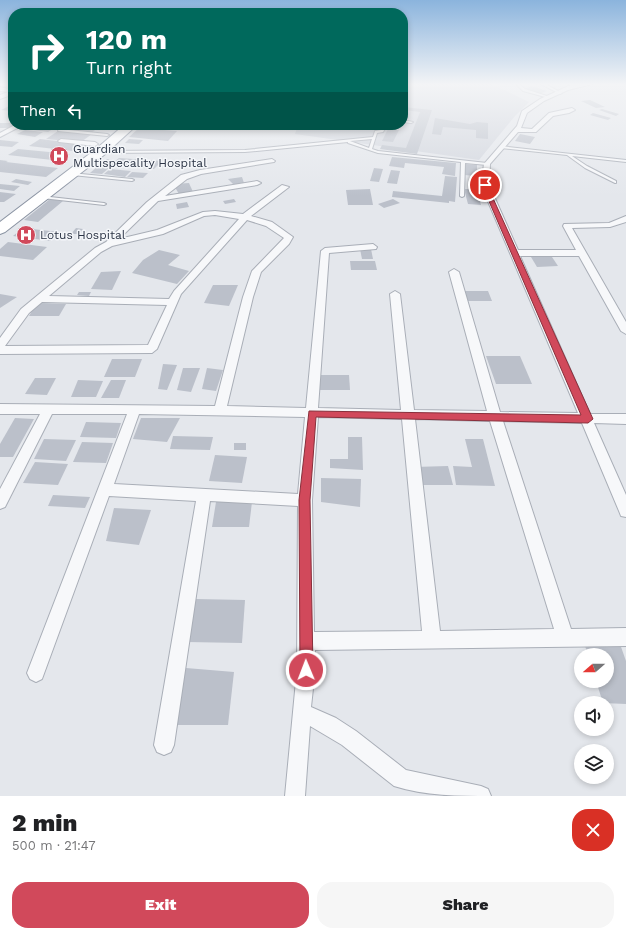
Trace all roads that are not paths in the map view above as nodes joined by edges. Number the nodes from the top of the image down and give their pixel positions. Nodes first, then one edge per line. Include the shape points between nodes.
1 (521, 121) edge
2 (544, 121) edge
3 (408, 122) edge
4 (411, 122) dead end
5 (10, 130) edge
6 (59, 130) dead end
7 (114, 130) edge
8 (124, 130) edge
9 (382, 130) edge
10 (517, 130) junction
11 (0, 135) edge
12 (107, 135) junction
13 (374, 138) junction
14 (61, 141) dead end
15 (346, 141) junction
16 (501, 147) junction
17 (98, 148) junction
18 (370, 149) junction
19 (568, 154) junction
20 (626, 160) edge
21 (272, 161) dead end
22 (463, 161) junction
23 (487, 164) junction
24 (72, 174) junction
25 (132, 180) dead end
26 (615, 182) dead end
27 (257, 183) dead end
28 (285, 187) dead end
29 (462, 196) dead end
30 (42, 197) junction
31 (157, 199) junction
32 (104, 204) dead end
33 (0, 216) edge
34 (245, 217) junction
35 (626, 218) edge
36 (0, 229) edge
37 (109, 244) junction
38 (373, 247) dead end
39 (515, 252) junction
40 (581, 253) junction
41 (454, 272) dead end
42 (395, 294) dead end
43 (39, 299) junction
44 (172, 302) junction
45 (626, 331) edge
46 (0, 346) edge
47 (0, 350) edge
48 (50, 408) junction
49 (0, 409) edge
50 (135, 409) junction
51 (220, 411) junction
52 (312, 413) junction
53 (407, 415) junction
54 (495, 417) junction
55 (588, 419) junction
56 (626, 419) edge
57 (104, 490) junction
58 (204, 495) junction
59 (305, 500) junction
60 (0, 503) edge
61 (626, 510) edge
62 (626, 637) edge
63 (565, 638) junction
64 (432, 640) junction
65 (306, 641) junction
66 (36, 673) dead end
67 (301, 712) junction
68 (164, 746) dead end
69 (295, 796) edge
70 (481, 796) edge

1 - 10 street
2 - 10 street via 534,131
3 - 4 lane
5 - 11 street
6 - 12 lane
7 - 12 highway
8 - 17 highway
9 - 13 lane via 376,132
10 - 16 street
12 - 17 highway
13 - 15 lane
13 - 18 lane
14 - 17 street
15 - 17 lane via 246,151
15 - 18 lane
16 - 19 lane
16 - 23 street
17 - 24 highway
17 - 33 highway
18 - 22 lane
19 - 20 lane
19 - 26 lane
21 - 31 street via 191,174
22 - 23 lane
22 - 29 lane
23 - 39 street via 485,185
24 - 25 lane
24 - 30 highway
27 - 31 street
28 - 34 street
30 - 32 lane
30 - 36 highway
31 - 37 street
34 - 37 street via 203,214 160,232
34 - 44 street via 177,293
34 - 51 street via 269,224 289,237 257,270
35 - 40 street via 610,225 567,226
37 - 43 street via 98,250
38 - 52 street via 325,251
39 - 40 street
39 - 55 street
40 - 45 street
41 - 54 street
42 - 53 street
43 - 44 street
43 - 46 street via 25,311
44 - 47 street via 152,349
48 - 49 street
48 - 50 street
48 - 60 street
50 - 51 street
50 - 57 street
51 - 52 street
52 - 53 street
52 - 59 street
53 - 54 street
53 - 64 street
54 - 55 street
54 - 63 street
55 - 56 street
55 - 61 street
57 - 58 street
57 - 66 street
58 - 59 street
58 - 68 street
59 - 65 street
62 - 63 street
63 - 64 street
64 - 65 street
65 - 67 street via 306,670
67 - 69 street
67 - 70 street via 330,725 401,779

